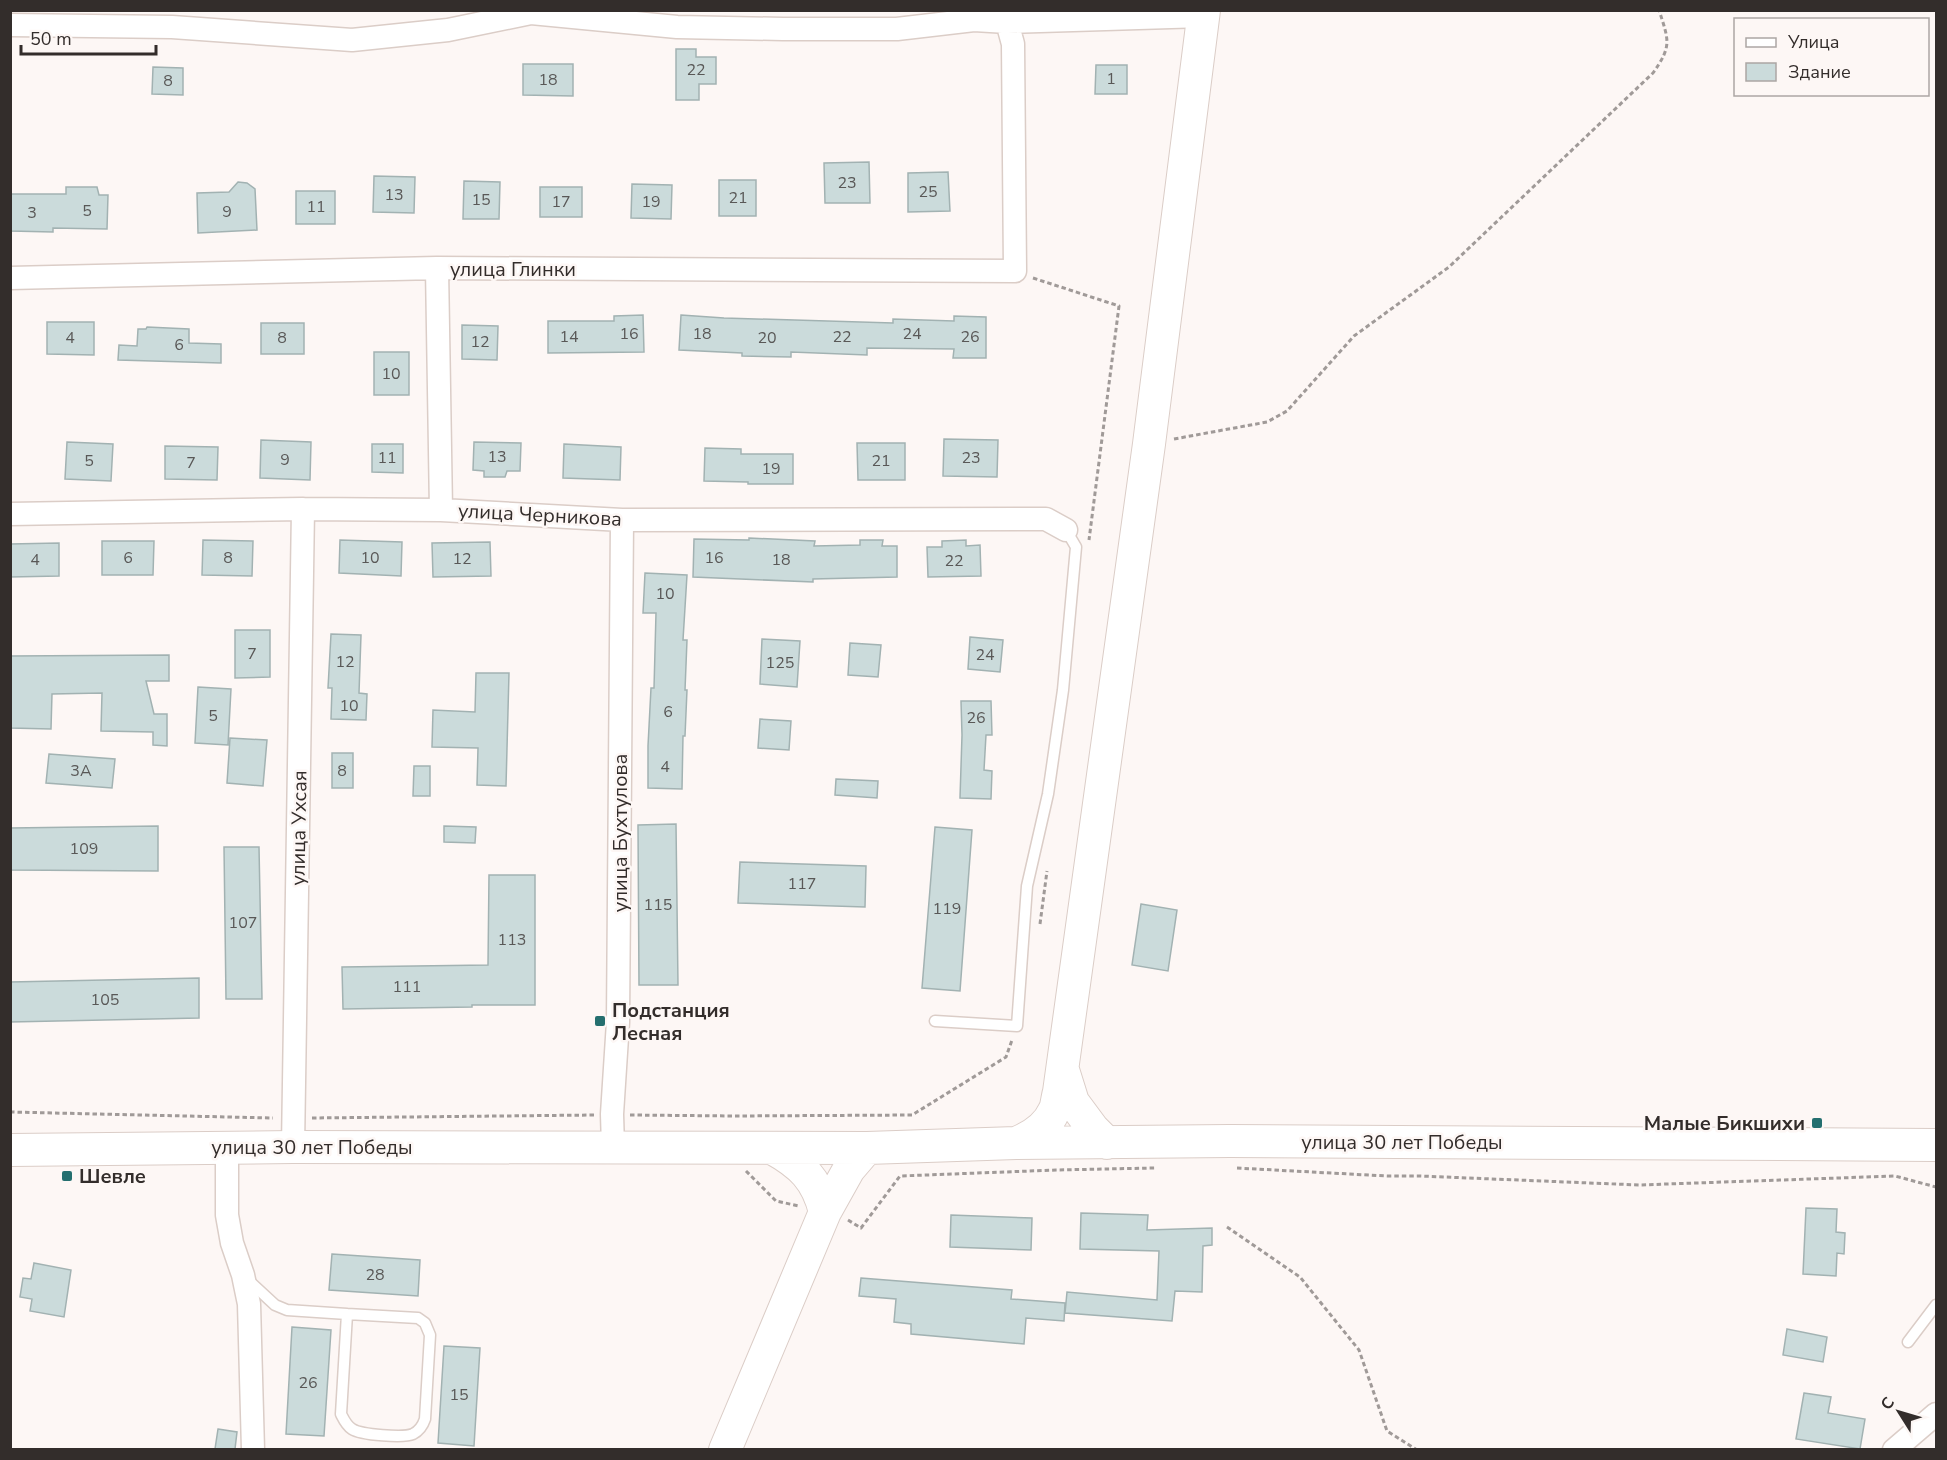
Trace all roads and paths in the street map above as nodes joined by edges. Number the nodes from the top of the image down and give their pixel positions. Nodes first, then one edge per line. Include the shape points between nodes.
1 (1659, 10) edge
2 (1204, 13) edge
3 (1007, 22) junction
4 (10, 25) edge
5 (437, 268) junction
6 (10, 278) edge
7 (1149, 444) junction
8 (303, 509) junction
9 (441, 510) junction
10 (10, 514) edge
11 (622, 520) junction
12 (1066, 530) joint
13 (935, 1021) dead end
14 (1017, 1026) junction
15 (1062, 1066) junction
16 (10, 1112) edge
17 (612, 1114) junction
18 (293, 1133) junction
19 (1016, 1143) junction
20 (1107, 1143) junction
21 (1936, 1145) edge
22 (613, 1147) junction
23 (227, 1148) junction
24 (772, 1148) junction
25 (867, 1148) junction
26 (10, 1150) edge
27 (739, 1164) dead end
28 (1229, 1167) dead end
29 (1160, 1168) dead end
30 (1936, 1187) edge
31 (825, 1212) junction
32 (1227, 1227) dead end
33 (243, 1275) junction
34 (1936, 1305) edge
35 (347, 1314) junction
36 (1908, 1342) dead end
37 (1936, 1414) edge
38 (253, 1449) edge
39 (725, 1449) edge
40 (1417, 1449) edge
41 (1894, 1449) edge

1 - 7 path via 1668,37 1665,57 1653,73 1449,267 1354,336 1287,411 1267,422
2 - 3 street
2 - 7 street
3 - 4 street via 974,20 897,29 677,27 531,13 448,30 352,40 172,27
3 - 5 street, улица Глинки via 1013,44 1015,272
5 - 6 street, улица Глинки
5 - 9 street
7 - 15 street
8 - 9 street, улица Черникова
8 - 10 street, улица Черникова
8 - 18 street, улица Ухсая
9 - 11 street, улица Черникова
11 - 12 street, улица Черникова via 1046,519
11 - 17 street, улица Бухтулова via 618,1022
12 - 14 lane via 1076,547 1063,690 1048,794 1028,879
13 - 14 lane
14 - 17 path via 1006,1057 912,1115
15 - 19 street via 1054,1112 1033,1135
15 - 20 street via 1073,1102
16 - 18 path
17 - 18 path
17 - 22 street, улица Бухтулова
18 - 22 street, улица 30 лет Победы
18 - 23 street, улица 30 лет Победы
19 - 20 street, улица 30 лет Победы
19 - 25 street, улица 30 лет Победы
20 - 21 street, улица 30 лет Победы
22 - 24 street, улица 30 лет Победы
23 - 26 street, улица 30 лет Победы
23 - 33 street via 227,1215
24 - 25 street, улица 30 лет Победы
24 - 31 street via 808,1175
25 - 31 street via 849,1168
27 - 31 path via 776,1201
28 - 30 path via 1639,1185 1895,1176
29 - 31 path via 900,1176 861,1228
31 - 39 street
32 - 40 path via 1300,1276 1359,1350 1387,1431
33 - 35 lane via 275,1305 287,1310
33 - 38 street via 250,1319
34 - 36 lane
35 - 35 lane via 341,1414 345,1423 354,1431 366,1433 413,1434 425,1419 428,1327 418,1318
37 - 41 street

